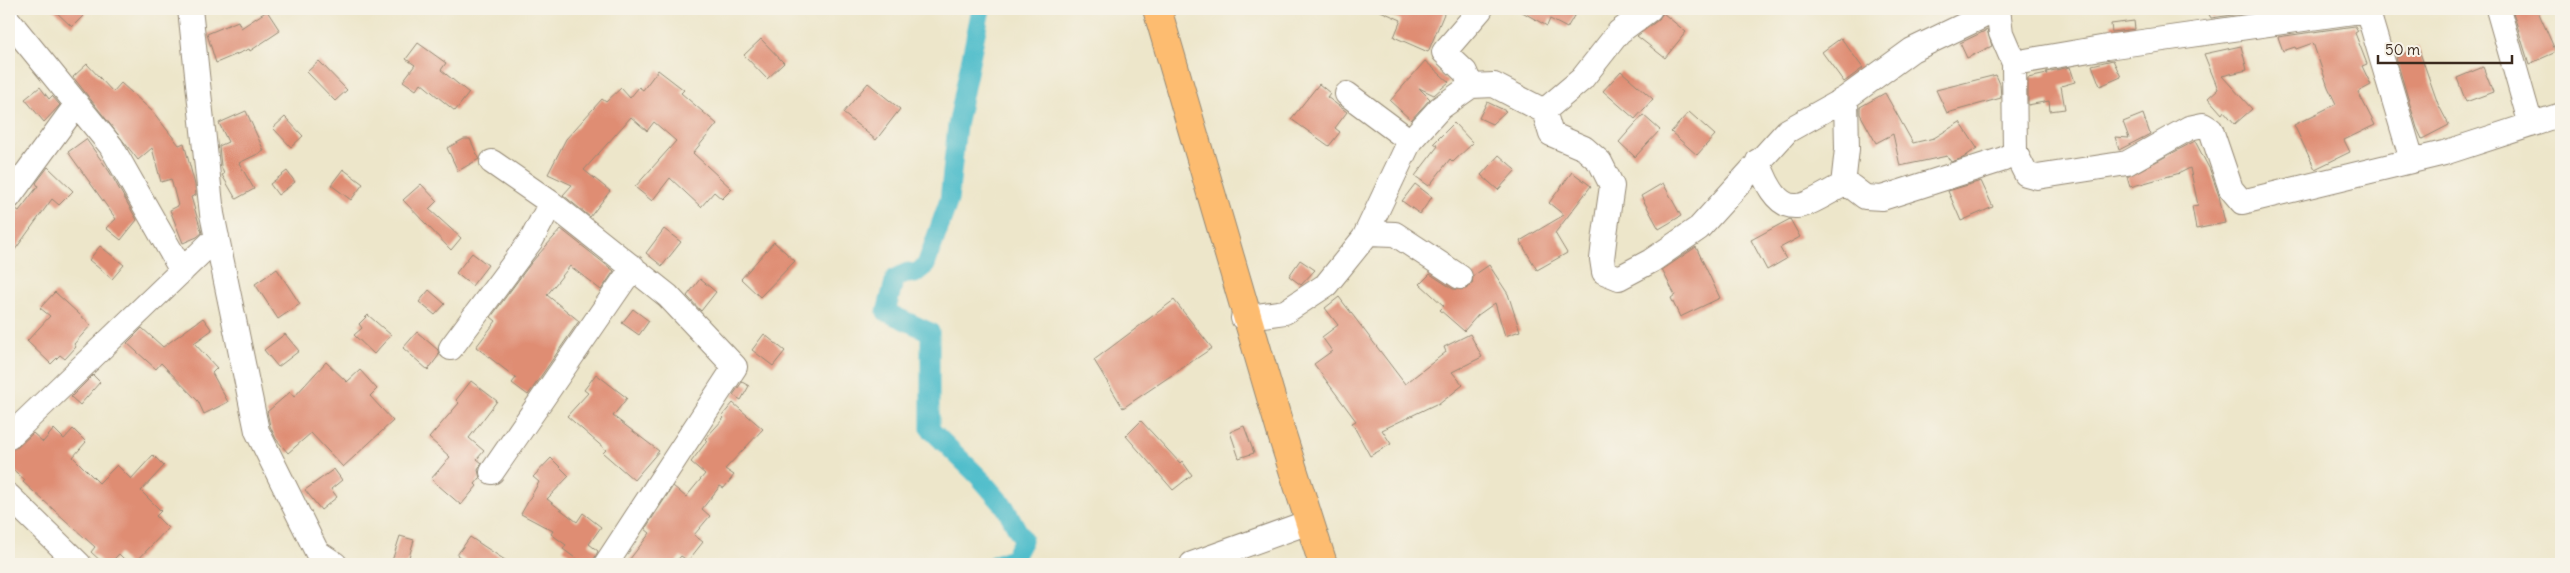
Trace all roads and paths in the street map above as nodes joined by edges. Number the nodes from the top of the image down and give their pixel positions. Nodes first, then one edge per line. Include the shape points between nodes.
1 (190, 9) edge
2 (1157, 9) edge
3 (1481, 9) edge
4 (1650, 9) edge
5 (2498, 9) edge
6 (2367, 10) edge
7 (9, 21) edge
8 (2014, 63) junction
9 (1470, 86) junction
10 (1348, 94) dead end
11 (1846, 98) junction
12 (77, 104) junction
13 (1544, 111) junction
14 (2561, 115) edge
15 (2531, 125) junction
16 (1410, 141) junction
17 (2015, 152) junction
18 (2412, 160) junction
19 (492, 162) dead end
20 (1758, 162) junction
21 (1843, 185) junction
22 (9, 197) edge
23 (551, 203) junction
24 (1367, 233) junction
25 (217, 236) junction
26 (633, 267) junction
27 (182, 271) junction
28 (1460, 277) dead end
29 (1245, 317) junction
30 (451, 348) dead end
31 (9, 437) edge
32 (492, 472) dead end
33 (9, 496) edge
34 (1309, 522) junction
35 (79, 564) edge
36 (335, 564) edge
37 (606, 564) edge
38 (1192, 564) edge
39 (1323, 564) edge

1 - 25 street
2 - 29 main road
3 - 9 street via 1444,52 1465,72
4 - 13 street via 1619,32 1582,79
5 - 15 street
6 - 8 street
6 - 18 street
7 - 12 street
8 - 11 street via 2001,33 1998,9 1912,50
8 - 17 street
9 - 13 street via 1494,85
9 - 16 street via 1440,108
10 - 16 street
11 - 20 street via 1787,131
11 - 21 street via 1847,149
12 - 22 street
12 - 27 street via 111,146
13 - 20 street via 1551,134 1584,148 1600,162 1612,186 1602,259 1604,272 1618,278 1651,261 1699,228
14 - 15 street
15 - 18 street
16 - 24 street
17 - 18 street via 2026,174 2037,178 2127,162 2189,128 2204,125 2212,130 2231,189 2242,202
17 - 21 street via 1976,169 1882,198 1865,197 1852,187
19 - 23 street
20 - 21 street via 1764,178 1788,206 1799,206
23 - 26 street
23 - 30 street via 532,239
24 - 28 street via 1395,234
24 - 29 street via 1326,285 1284,312
25 - 27 street
25 - 36 street via 257,431 317,552
26 - 32 street
26 - 37 street via 668,296 735,367
27 - 31 street
29 - 34 main road
33 - 35 street
34 - 38 street
34 - 39 main road

